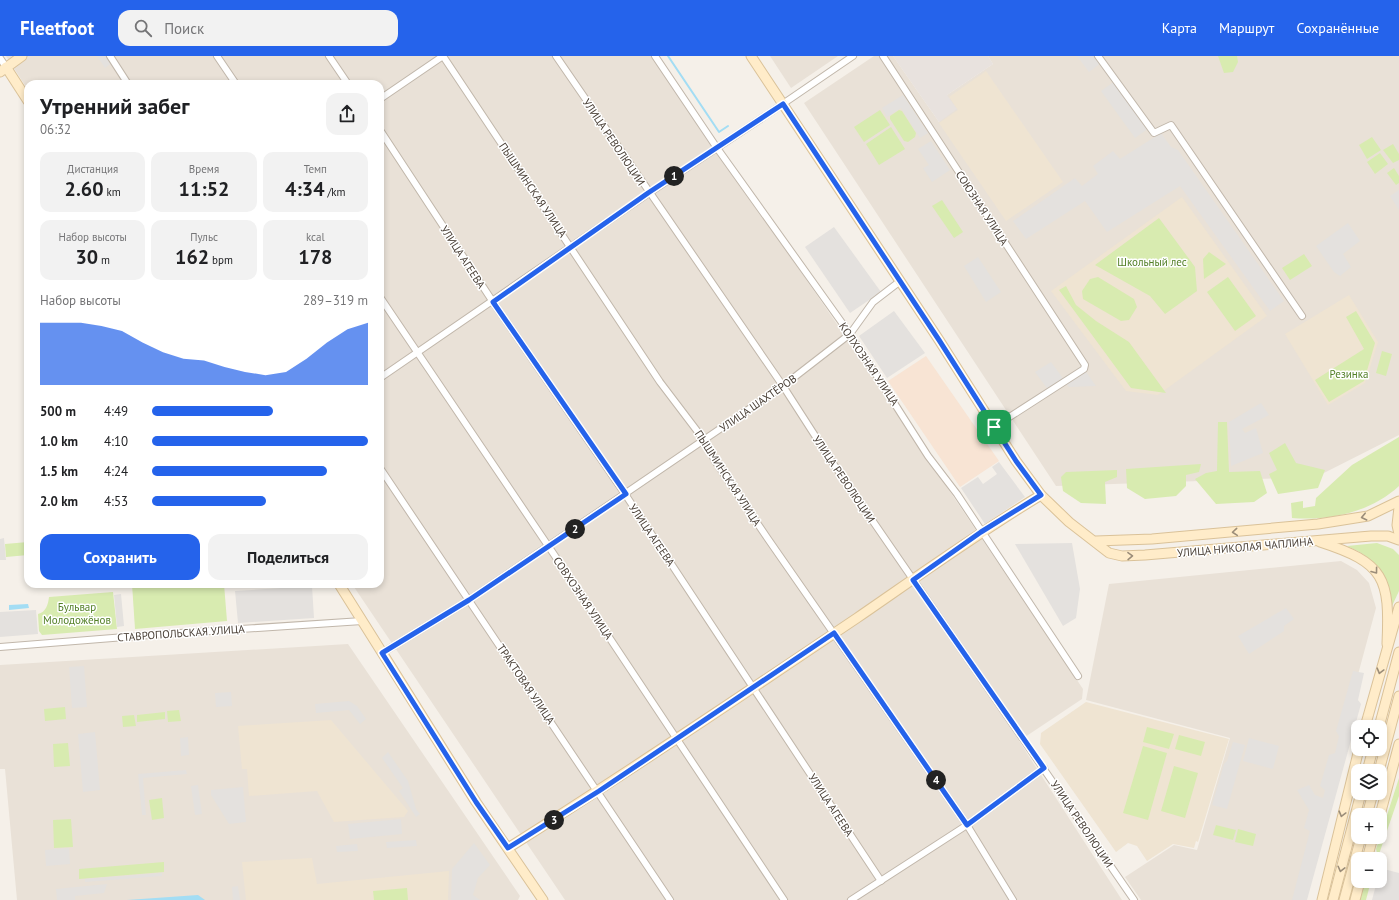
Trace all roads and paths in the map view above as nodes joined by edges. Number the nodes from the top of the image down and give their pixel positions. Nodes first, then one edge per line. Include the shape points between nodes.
1 (22, 56) edge
2 (110, 56) edge
3 (217, 56) edge
4 (329, 56) edge
5 (443, 56) edge
6 (556, 56) edge
7 (655, 56) edge
8 (751, 56) edge
9 (853, 56) edge
10 (883, 56) edge
11 (1098, 56) edge
12 (0, 58) edge
13 (3, 69) edge
14 (125, 80) edge
15 (233, 80) edge
16 (345, 80) edge
17 (24, 96) edge
18 (384, 96) edge
19 (783, 104) junction
20 (384, 136) edge
21 (717, 148) junction
22 (648, 193) junction
23 (571, 247) junction
24 (899, 282) junction
25 (493, 302) junction
26 (384, 303) edge
27 (1302, 316) dead end
28 (850, 334) junction
29 (417, 353) junction
30 (384, 375) edge
31 (783, 386) junction
32 (994, 427) junction
33 (704, 440) junction
34 (384, 474) edge
35 (626, 494) junction
36 (1041, 495) junction
37 (1399, 501) edge
38 (1399, 507) edge
39 (981, 532) junction
40 (1399, 534) edge
41 (1399, 540) edge
42 (1096, 541) junction
43 (1317, 541) junction
44 (549, 546) junction
45 (913, 580) junction
46 (341, 588) edge
47 (469, 600) junction
48 (1399, 607) edge
49 (362, 621) junction
50 (834, 633) junction
51 (1387, 644) junction
52 (0, 648) edge
53 (1399, 652) edge
54 (382, 653) junction
55 (1078, 676) dead end
56 (754, 688) junction
57 (1399, 696) edge
58 (1367, 720) edge
59 (1381, 720) edge
60 (677, 738) junction
61 (1399, 744) edge
62 (1357, 756) edge
63 (1381, 764) edge
64 (1044, 768) junction
65 (599, 791) junction
66 (1359, 800) edge
67 (1382, 808) edge
68 (967, 825) junction
69 (1360, 844) edge
70 (508, 848) junction
71 (881, 881) junction
72 (1358, 888) edge
73 (544, 900) edge
74 (670, 900) edge
75 (784, 900) edge
76 (851, 900) edge
77 (1013, 900) edge
78 (1134, 900) edge
79 (1322, 900) edge
80 (1333, 900) edge
81 (1344, 900) edge
82 (1355, 900) edge

1 - 13 street
2 - 14 street
3 - 15 street
4 - 16 street
5 - 18 street
5 - 23 street, ПЫШМИНСКАЯ УЛИЦА
6 - 22 street, УЛИЦА РЕВОЛЮЦИИ
7 - 21 street, КОЛХОЗНАЯ УЛИЦА
8 - 19 street, УЛИЦА НИКОЛАЯ ЧАПЛИНА
9 - 19 street
10 - 32 street, СОЮЗНАЯ УЛИЦА via 1085,365
11 - 27 street via 1154,133 1171,125
12 - 13 street
13 - 17 street
19 - 21 street
19 - 24 street, УЛИЦА НИКОЛАЯ ЧАПЛИНА
20 - 25 street, УЛИЦА АГЕЕВА
21 - 22 street
21 - 28 street, КОЛХОЗНАЯ УЛИЦА
22 - 23 street
22 - 31 street, УЛИЦА РЕВОЛЮЦИИ
23 - 25 street
23 - 33 street, ПЫШМИНСКАЯ УЛИЦА via 660,382
24 - 28 street, УЛИЦА ШАХТЁРОВ via 873,302
24 - 32 street, УЛИЦА НИКОЛАЯ ЧАПЛИНА
25 - 29 street
25 - 35 street, УЛИЦА АГЕЕВА
26 - 29 street, СОВХОЗНАЯ УЛИЦА
28 - 31 street, УЛИЦА ШАХТЁРОВ
28 - 39 street, КОЛХОЗНАЯ УЛИЦА via 928,456
29 - 30 street
29 - 44 street, СОВХОЗНАЯ УЛИЦА
31 - 33 street, УЛИЦА ШАХТЁРОВ
31 - 45 street, УЛИЦА РЕВОЛЮЦИИ
32 - 36 street, УЛИЦА НИКОЛАЯ ЧАПЛИНА
33 - 35 street, УЛИЦА ШАХТЁРОВ
33 - 50 street, ПЫШМИНСКАЯ УЛИЦА via 750,513
34 - 47 street, ТРАКТОВАЯ УЛИЦА
35 - 44 street, УЛИЦА ШАХТЁРОВ
35 - 56 street, УЛИЦА АГЕЕВА
36 - 39 street
36 - 42 street, УЛИЦА НИКОЛАЯ ЧАПЛИНА via 1069,522
37 -> 42 street, УЛИЦА НИКОЛАЯ ЧАПЛИНА via 1368,516 1318,524 1152,539
38 - 40 street
39 - 45 street
39 - 55 street, КОЛХОЗНАЯ УЛИЦА
41 - 43 street, УЛИЦА НИКОЛАЯ ЧАПЛИНА via 1388,536 1372,536
42 -> 43 street, УЛИЦА НИКОЛАЯ ЧАПЛИНА via 1109,553 1128,557
43 -> 51 street via 1360,558 1372,566 1380,577 1388,606
44 - 47 street, УЛИЦА ШАХТЁРОВ
44 - 60 street, СОВХОЗНАЯ УЛИЦА
45 - 50 street
45 - 64 street, УЛИЦА РЕВОЛЮЦИИ
46 - 49 street
47 - 54 street, УЛИЦА ШАХТЁРОВ
47 - 65 street, ТРАКТОВАЯ УЛИЦА
48 - 51 street
49 - 52 street, СТАВРОПОЛЬСКАЯ УЛИЦА
49 - 54 street
50 - 56 street
50 - 68 street, ПЫШМИНСКАЯ УЛИЦА
51 -> 58 street
53 - 59 street
54 - 70 street
56 - 60 street
56 - 71 street, УЛИЦА АГЕЕВА
57 - 63 street
60 - 65 street
60 - 75 street, СОВХОЗНАЯ УЛИЦА
61 - 67 street
62 -> 79 street
64 - 68 street
64 - 78 street, УЛИЦА РЕВОЛЮЦИИ
65 - 70 street
65 - 74 street, ТРАКТОВАЯ УЛИЦА
66 -> 80 street
68 - 71 street
68 - 77 street, ПЫШМИНСКАЯ УЛИЦА
69 - 81 street
70 - 73 street
71 - 76 street
72 - 82 street

